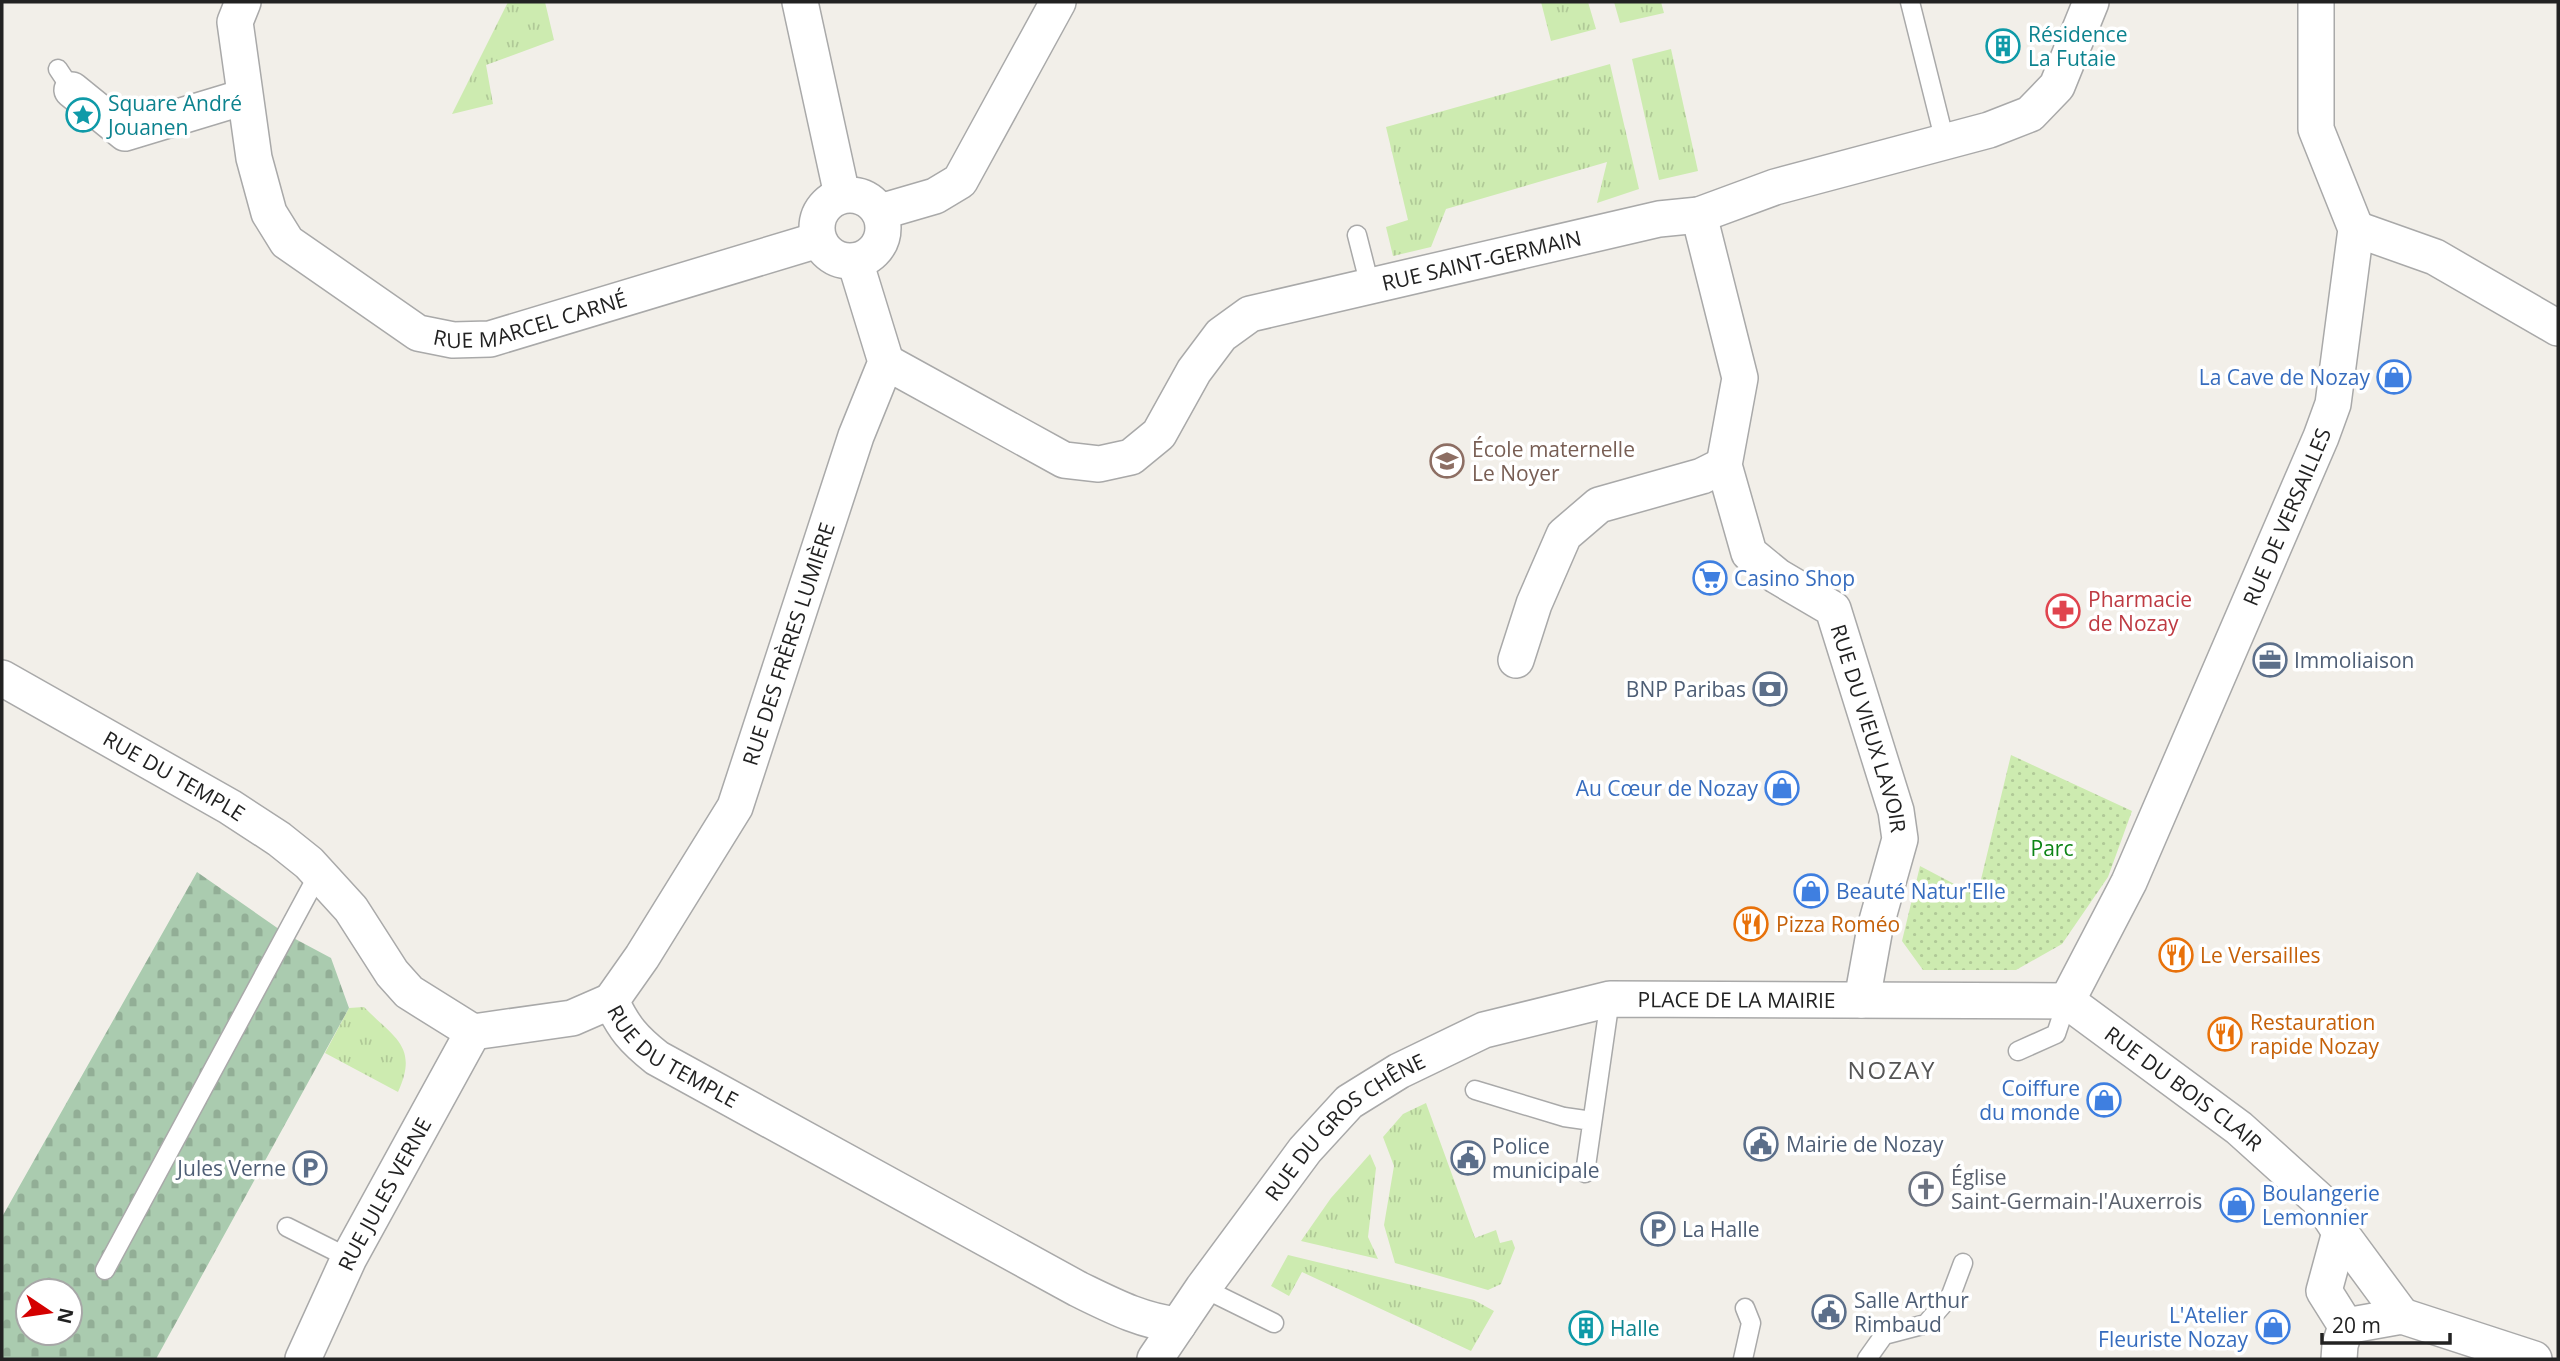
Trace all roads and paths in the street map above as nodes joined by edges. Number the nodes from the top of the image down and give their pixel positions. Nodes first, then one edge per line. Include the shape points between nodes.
1 (243, 2) edge
2 (800, 2) edge
3 (1058, 2) edge
4 (1910, 2) edge
5 (2091, 2) edge
6 (2316, 2) edge
7 (65, 79) dead end
8 (244, 97) junction
9 (1945, 142) junction
10 (842, 195) junction
11 (880, 212) junction
12 (1691, 216) junction
13 (2356, 229) junction
14 (1357, 235) dead end
15 (818, 240) junction
16 (855, 261) junction
17 (1370, 286) junction
18 (2558, 327) edge
19 (886, 362) junction
20 (1724, 465) junction
21 (1516, 660) dead end
22 (2, 678) edge
23 (319, 873) junction
24 (1610, 999) junction
25 (611, 1000) junction
26 (1862, 1000) junction
27 (2067, 1001) junction
28 (473, 1032) junction
29 (2018, 1051) dead end
30 (1475, 1090) dead end
31 (1592, 1121) junction
32 (1585, 1173) dead end
33 (287, 1227) dead end
34 (2340, 1232) junction
35 (349, 1258) junction
36 (1963, 1263) dead end
37 (105, 1270) dead end
38 (1203, 1288) junction
39 (1745, 1308) dead end
40 (2402, 1317) junction
41 (1275, 1323) dead end
42 (1178, 1325) junction
43 (2342, 1343) edge
44 (303, 1359) edge
45 (1154, 1359) edge
46 (1742, 1359) edge
47 (1867, 1359) edge
48 (2535, 1359) edge

1 - 8 street, RUE MARCEL CARNÉ via 235,22
2 - 10 street
3 - 11 street via 960,181 935,196
4 - 9 lane
5 - 9 street, RUE SAINT-GERMAIN via 2057,86 2030,114
6 - 13 street, RUE DE VERSAILLES via 2316,129
7 - 8 street via 125,133
8 - 15 street, RUE MARCEL CARNÉ via 269,213 287,242 418,333 453,340 489,338
9 - 12 street, RUE SAINT-GERMAIN via 1775,187
10 - 11 street via 864,198
10 - 15 street via 818,217
11 - 16 street via 880,243 874,252
12 - 17 street, RUE SAINT-GERMAIN via 1659,219
12 - 20 street, RUE DU VIEUX LAVOIR via 1740,378
13 - 18 street via 2435,257
13 - 27 street, RUE DE VERSAILLES via 2333,404 2322,437 2129,882
14 - 17 lane
15 - 16 street via 833,257
16 - 19 street
17 - 19 street, RUE SAINT-GERMAIN via 1250,314 1221,335 1207,353 1159,434 1131,457 1099,464 1064,460
19 - 25 street, RUE DES FRÈRES LUMIÈRE via 856,436 735,807
20 - 21 street via 1702,476 1599,505 1564,535
20 - 26 street, RUE DU VIEUX LAVOIR via 1749,553 1777,576 1833,609 1896,811 1900,839 1875,928
22 - 23 street, RUE DU TEMPLE via 230,807
23 - 28 street, RUE DU TEMPLE via 351,909 409,992
23 - 37 lane
24 - 26 street, PLACE DE LA MAIRIE
24 - 31 lane
24 - 38 street, RUE DU GROS CHÊNE via 1484,1030 1399,1071 1349,1102 1305,1150
25 - 28 street, RUE DU TEMPLE via 572,1018
25 - 42 street, RUE DU TEMPLE via 623,1026 657,1058 1078,1289 1136,1316
26 - 27 street
27 - 29 lane via 2056,1034
27 - 34 street, RUE DU BOIS CLAIR via 2239,1128 2320,1201
28 - 35 street, RUE JULES VERNE
30 - 31 lane
31 - 32 lane
33 - 35 lane
34 - 40 street, RUE DU BOIS CLAIR
34 - 43 street via 2324,1291
35 - 44 street, RUE JULES VERNE
36 - 47 lane via 1951,1295 1926,1324 1884,1335
38 - 41 lane
38 - 42 street, RUE DU GROS CHÊNE
39 - 46 lane via 1751,1323
40 - 43 street
40 - 48 street
42 - 45 street, RUE DU GROS CHÊNE

